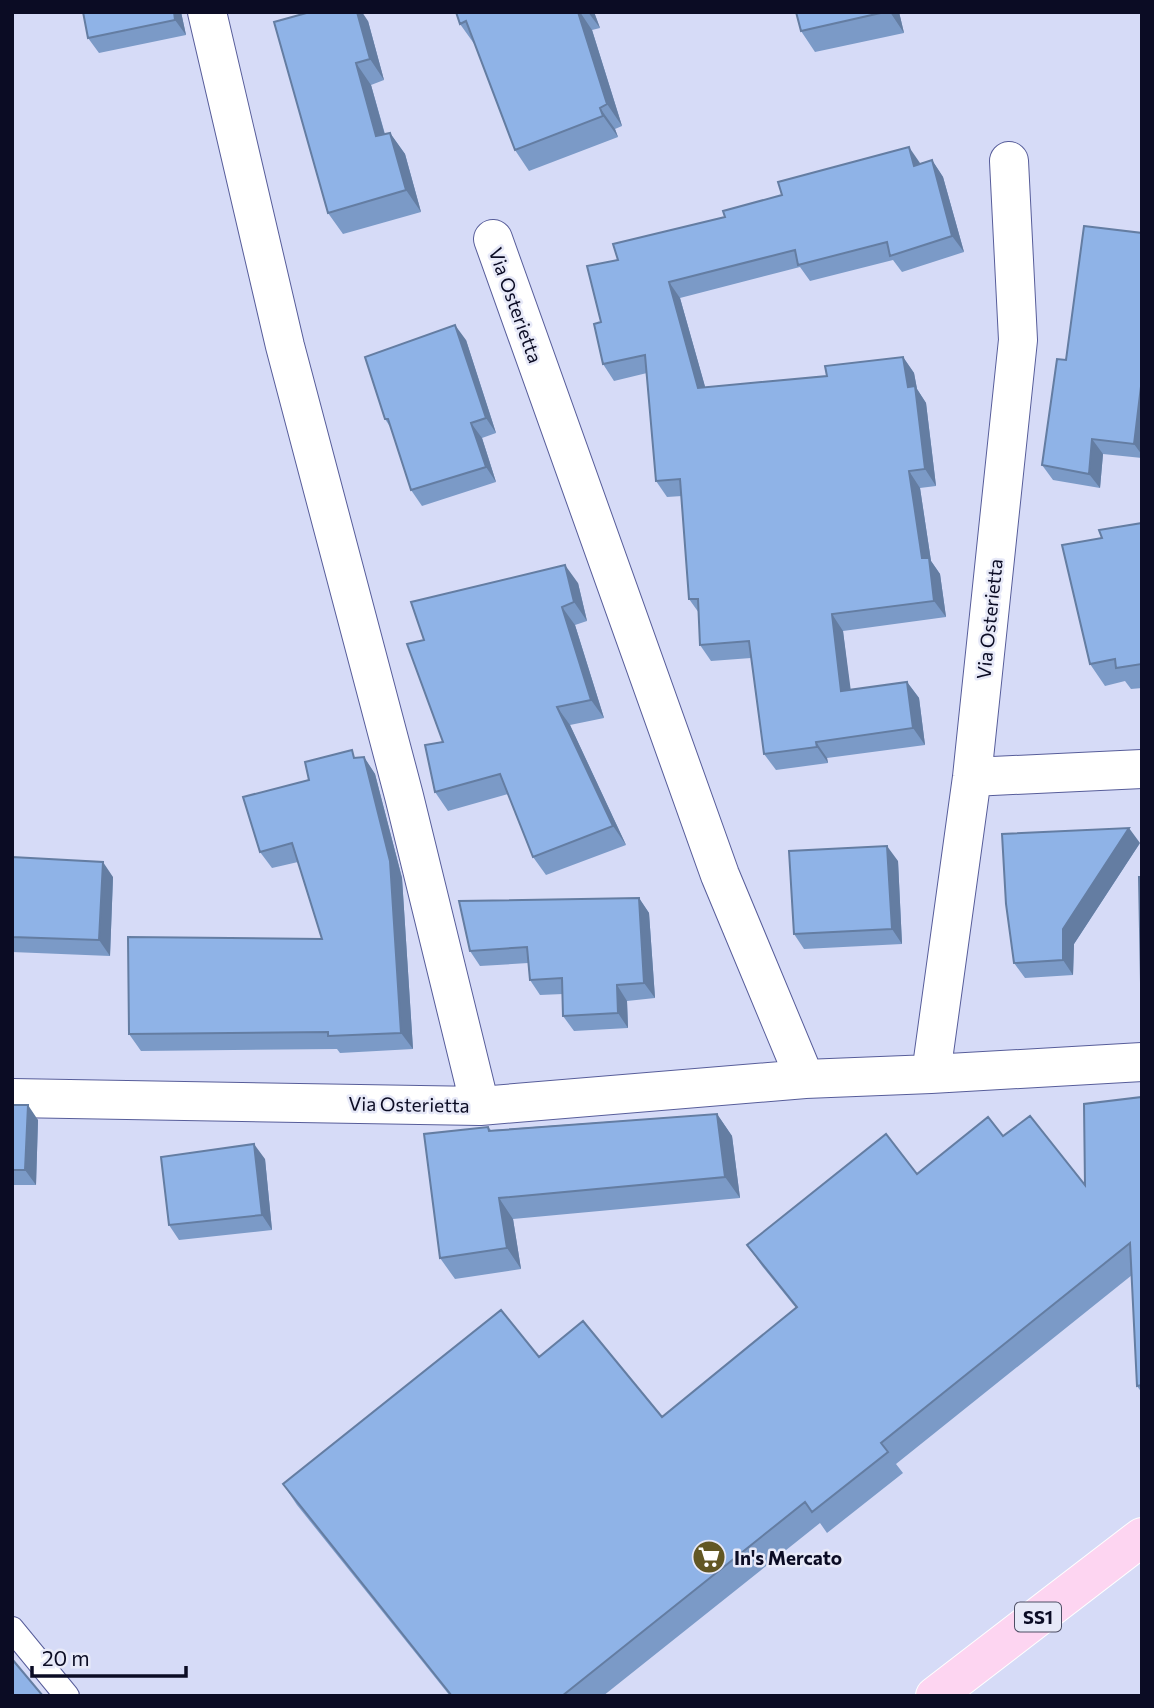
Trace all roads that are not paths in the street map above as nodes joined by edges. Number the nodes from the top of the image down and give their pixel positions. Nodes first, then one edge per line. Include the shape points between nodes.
1 (207, 12) edge
2 (1009, 162) dead end
3 (493, 239) dead end
4 (1142, 769) edge
5 (972, 778) junction
6 (1142, 1062) edge
7 (931, 1074) junction
8 (805, 1079) junction
9 (12, 1098) edge
10 (480, 1105) junction
11 (1142, 1537) edge
12 (12, 1629) edge
13 (67, 1696) edge
14 (935, 1696) edge

1 - 10 street via 285,345
2 - 5 street, Via Osterietta via 1018,340
3 - 8 street, Via Osterietta via 720,875
4 - 5 street
5 - 7 street, Via Osterietta
6 - 7 street, Via Osterietta
7 - 8 street, Via Osterietta
8 - 10 street, Via Osterietta
9 - 10 street, Via Osterietta
11 - 14 main road, SS1
12 - 13 lane

